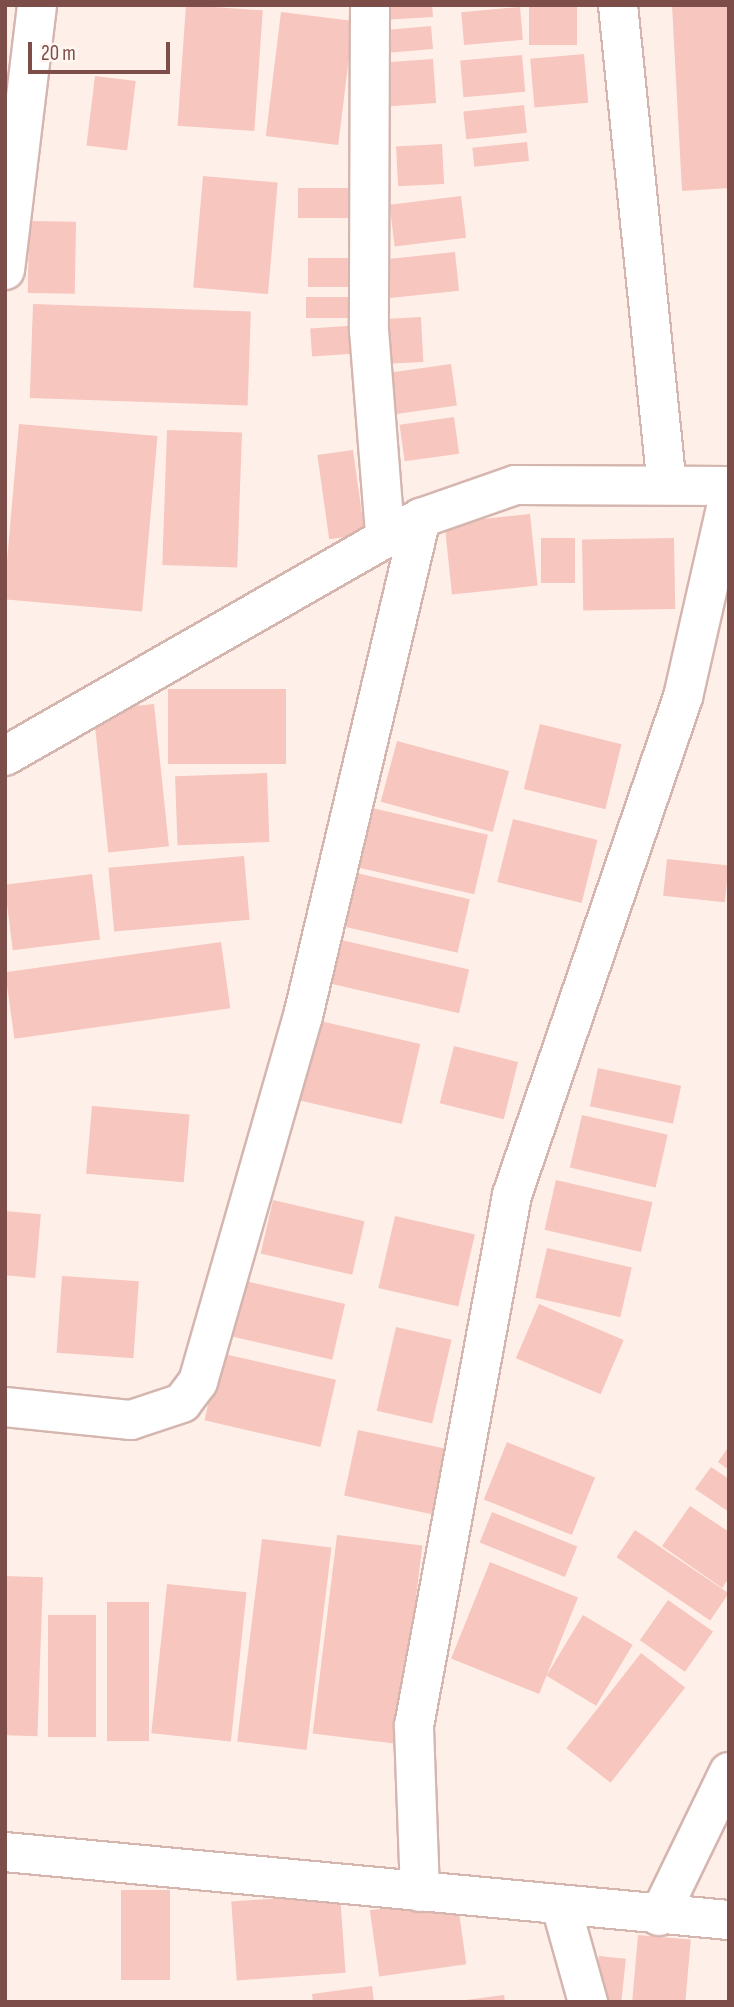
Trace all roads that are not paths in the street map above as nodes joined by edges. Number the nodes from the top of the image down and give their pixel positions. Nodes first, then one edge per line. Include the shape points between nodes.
1 (37, 5) edge
2 (370, 5) edge
3 (618, 5) edge
4 (11, 144) edge
5 (5, 270) edge
6 (666, 481) junction
7 (729, 486) edge
8 (729, 494) edge
9 (421, 518) junction
10 (385, 534) junction
11 (5, 756) edge
12 (5, 1407) edge
13 (729, 1772) edge
14 (5, 1852) edge
15 (420, 1892) junction
16 (561, 1906) junction
17 (659, 1916) junction
18 (729, 1920) edge
19 (588, 2002) edge

1 - 4 street
2 - 10 street via 369,330
3 - 6 street
4 - 5 street
6 - 7 street
6 - 9 street via 514,485
8 - 15 street via 683,697 512,1195 414,1726
9 - 10 street
9 - 12 street via 303,1016 198,1382 182,1403 131,1420
10 - 11 street
13 - 17 street
14 - 15 street
15 - 16 street
16 - 17 street
16 - 19 street
17 - 18 street

